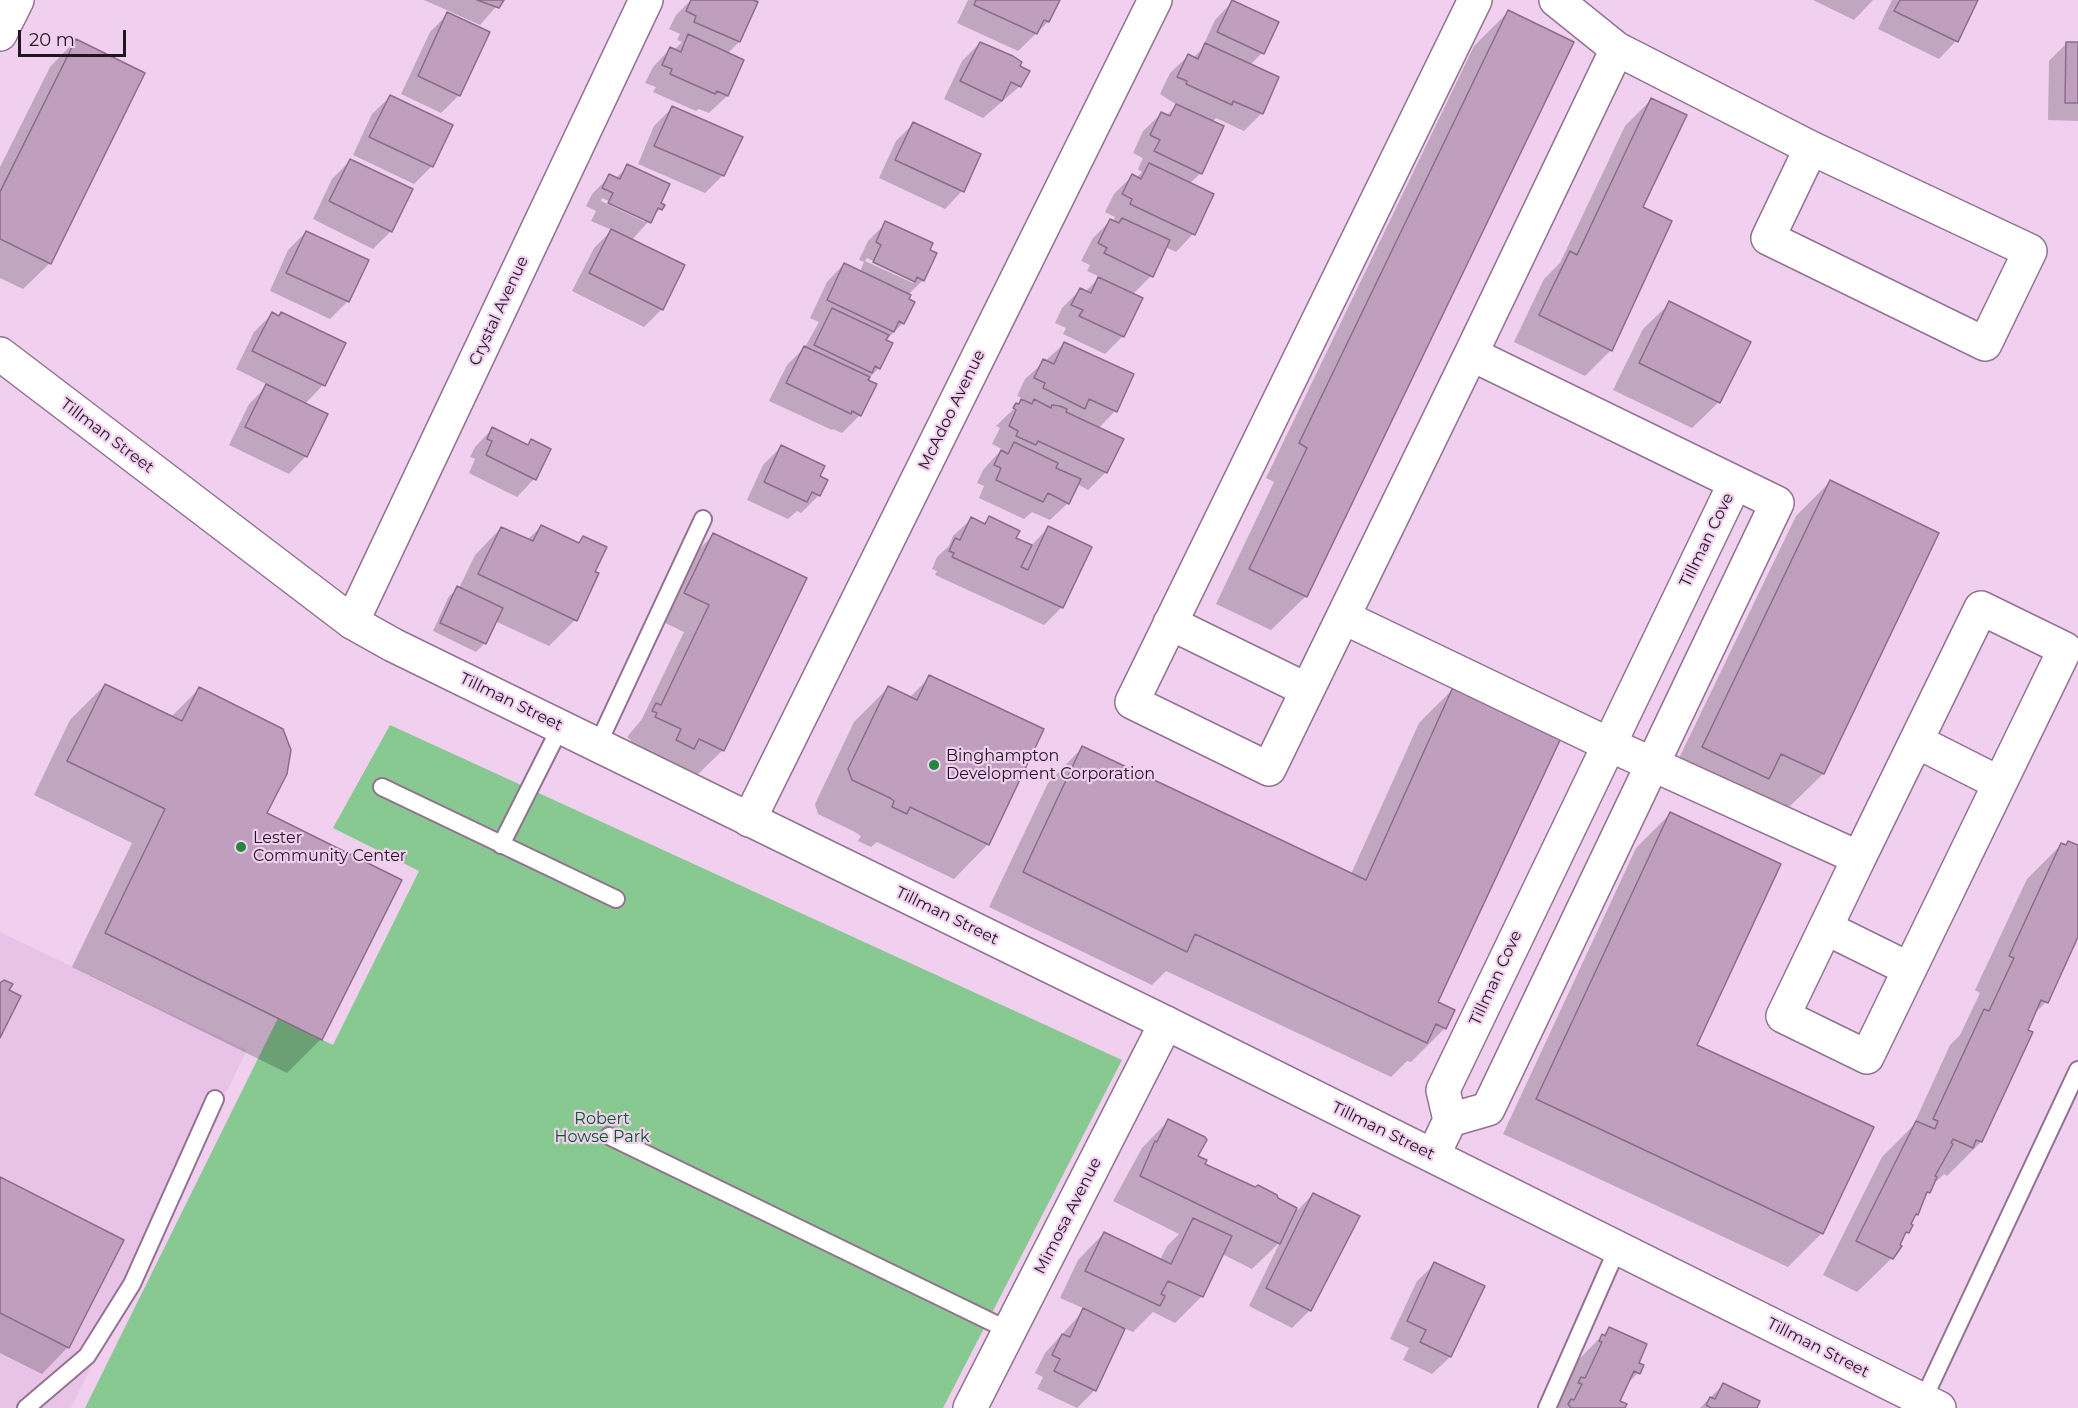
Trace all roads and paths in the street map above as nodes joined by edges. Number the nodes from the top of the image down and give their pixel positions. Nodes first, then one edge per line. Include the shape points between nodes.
1 (17, 0) edge
2 (646, 0) edge
3 (1155, 0) edge
4 (1475, 0) edge
5 (1556, 0) edge
6 (0, 34) edge
7 (1617, 49) junction
8 (1811, 148) junction
9 (0, 354) edge
10 (1471, 354) junction
11 (1735, 483) junction
12 (703, 519) dead end
13 (1342, 617) junction
14 (352, 622) junction
15 (1170, 623) junction
16 (1307, 690) junction
17 (561, 726) junction
18 (1916, 741) junction
19 (598, 744) junction
20 (1608, 744) junction
21 (1652, 765) junction
22 (1999, 783) junction
23 (382, 787) dead end
24 (749, 820) junction
25 (501, 844) junction
26 (1557, 851) junction
27 (1859, 858) junction
28 (1601, 873) junction
29 (616, 899) dead end
30 (1826, 928) junction
31 (1909, 969) junction
32 (1166, 1023) junction
33 (2078, 1070) edge
34 (215, 1099) dead end
35 (1450, 1120) junction
36 (609, 1136) dead end
37 (1433, 1156) junction
38 (1618, 1247) junction
39 (1010, 1331) junction
40 (1931, 1404) edge
41 (26, 1408) edge
42 (970, 1408) edge
43 (1547, 1408) edge

1 - 6 street
2 - 14 street, Crystal Avenue
3 - 24 street, McAdoo Avenue
4 - 15 street
5 - 7 street
7 - 8 street
7 - 10 street
8 - 8 street via 1768,238 1985,344 2030,251
9 - 14 street, Tillman Street
10 - 11 street
10 - 13 street
11 - 20 street, Tillman Cove
11 - 21 street, Tillman Cove via 1777,504
12 - 19 lane
13 - 16 street
13 - 20 street
14 - 17 street, Tillman Street
15 - 16 street
15 - 16 street via 1132,702 1258,764 1269,769
17 - 19 street, Tillman Street
17 - 25 lane
18 - 22 street
18 - 22 street via 1981,608 2064,648
18 - 27 street
19 - 24 street, Tillman Street
20 - 21 street
20 - 26 street, Tillman Cove
21 - 27 street
21 - 28 street, Tillman Cove
22 - 31 street
23 - 25 lane
24 - 32 street, Tillman Street
25 - 29 lane
26 - 28 street
26 - 35 street, Tillman Cove via 1443,1090
27 - 30 street
28 - 35 street, Tillman Cove via 1488,1109
30 - 31 street
30 - 31 street via 1783,1016 1867,1056
32 - 37 street, Tillman Street
32 - 39 street, Mimosa Avenue
33 - 40 lane
34 - 41 lane via 132,1284 87,1356
35 - 37 street
36 - 39 lane
37 - 38 street, Tillman Street
38 - 40 street, Tillman Street
38 - 43 lane
39 - 42 street, Mimosa Avenue

